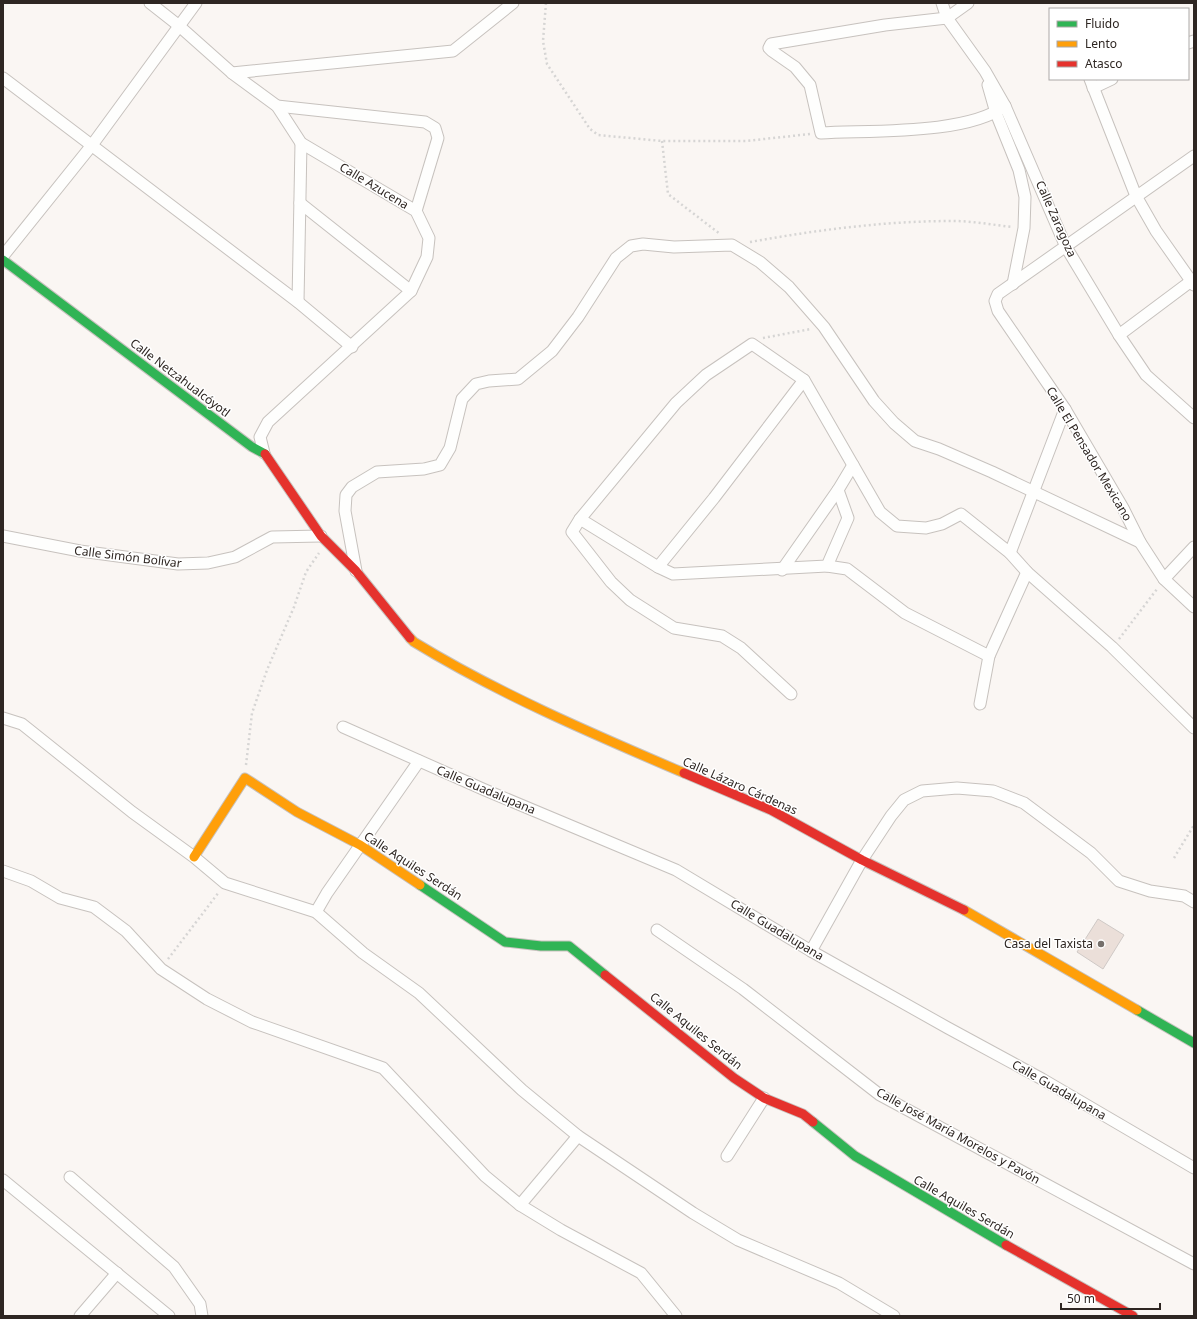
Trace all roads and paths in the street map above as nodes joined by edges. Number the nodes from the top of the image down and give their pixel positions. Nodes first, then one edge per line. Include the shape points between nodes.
1 (150, 3) edge
2 (196, 3) edge
3 (513, 3) edge
4 (546, 3) edge
5 (942, 3) edge
6 (968, 3) edge
7 (947, 18) junction
8 (178, 25) junction
9 (232, 73) junction
10 (3, 78) edge
11 (1108, 80) edge
12 (1092, 84) edge
13 (276, 106) junction
14 (1000, 109) junction
15 (821, 133) junction
16 (662, 141) junction
17 (302, 143) junction
18 (92, 145) junction
19 (1194, 156) edge
20 (1136, 196) junction
21 (300, 203) junction
22 (416, 211) junction
23 (1024, 228) junction
24 (732, 245) junction
25 (1066, 247) junction
26 (3, 256) edge
27 (3, 260) edge
28 (1193, 282) edge
29 (1013, 284) junction
30 (411, 291) junction
31 (298, 302) junction
32 (824, 327) junction
33 (1119, 335) junction
34 (752, 344) junction
35 (352, 347) junction
36 (804, 380) junction
37 (1065, 410) junction
38 (1194, 418) edge
39 (264, 453) junction
40 (853, 465) junction
41 (838, 490) junction
42 (1034, 493) junction
43 (580, 519) junction
44 (3, 536) edge
45 (324, 538) junction
46 (1140, 542) junction
47 (1194, 547) edge
48 (1010, 553) junction
49 (827, 566) junction
50 (658, 567) junction
51 (782, 570) junction
52 (356, 571) junction
53 (1027, 572) junction
54 (1164, 579) junction
55 (1194, 607) edge
56 (1112, 647) junction
57 (989, 656) junction
58 (791, 694) dead end
59 (980, 704) dead end
60 (3, 718) edge
61 (343, 727) dead end
62 (1194, 728) edge
63 (419, 761) junction
64 (245, 778) junction
65 (1194, 825) edge
66 (360, 845) junction
67 (194, 857) junction
68 (1174, 858) dead end
69 (862, 860) junction
70 (3, 871) edge
71 (225, 883) junction
72 (1194, 902) edge
73 (316, 912) junction
74 (657, 930) dead end
75 (811, 951) junction
76 (161, 969) junction
77 (1194, 1043) edge
78 (764, 1098) junction
79 (578, 1136) junction
80 (727, 1156) dead end
81 (1194, 1168) edge
82 (70, 1177) dead end
83 (3, 1180) edge
84 (520, 1205) junction
85 (1194, 1264) edge
86 (117, 1273) junction
87 (80, 1316) edge
88 (169, 1316) edge
89 (202, 1316) edge
90 (676, 1316) edge
91 (894, 1316) edge
92 (1134, 1316) edge

1 - 8 street, Calle Azucena
2 - 8 street
3 - 9 street via 453,50
4 - 16 path via 543,41 547,64 590,129 598,135
5 - 7 street
6 - 7 street
7 - 14 street via 985,71
7 - 15 street via 885,25 771,44 772,51 795,67 810,85
8 - 9 street, Calle Azucena
8 - 18 street
9 - 13 street, Calle Azucena
10 - 18 street
11 - 12 street
12 - 20 street
13 - 17 street, Calle Azucena
13 - 22 street via 425,122 434,128 438,138
14 - 15 street via 944,127
14 - 23 street via 1025,197
14 - 25 street, Calle Zaragoza
15 - 16 path via 746,141
16 - 24 path via 668,194
17 - 21 street
17 - 22 street, Calle Azucena
18 - 26 street
18 - 31 street
19 - 20 street
20 - 25 street
20 - 28 street via 1156,231
21 - 30 street
21 - 31 street
22 - 30 street, Calle Azucena via 429,238 427,258
23 - 24 path via 954,221 892,223 820,230
23 - 29 street
24 - 32 street via 760,262 789,287
24 - 52 street via 674,247 643,244 631,246 616,258 578,317 552,351 518,380 476,384 462,399 450,448 440,465 424,469 377,472 352,487 346,495 344,511
25 - 29 street
25 - 33 street, Calle Zaragoza
27 - 39 street, Calle Netzahualcóyotl via 252,448
28 - 33 street
29 - 37 street, Calle El Pensador Mexicano via 998,294 998,311
30 - 35 street, Calle Azucena
31 - 35 street
32 - 34 path via 763,338
32 - 42 street via 874,401 915,441 992,472
33 - 38 street, Calle Zaragoza via 1146,375
34 - 36 street
34 - 43 street via 706,375 676,403
35 - 39 street, Calle Azucena via 268,422 260,437
36 - 40 street
36 - 50 street via 724,486
37 - 42 street
37 - 46 street, Calle El Pensador Mexicano via 1123,508
39 - 45 street, Calle Netzahualcóyotl
40 - 41 street
40 - 48 street via 880,512 897,526 926,528 942,524 961,514
41 - 49 street via 848,518
41 - 51 street
42 - 46 street
42 - 48 street
43 - 50 street
43 - 58 street via 572,532 611,582 630,600 674,628 722,636 741,648
44 - 45 street, Calle Simón Bolívar via 80,551 178,564 208,563 235,557 272,537
45 - 52 street, Calle Lázaro Cárdenas
45 - 64 path via 306,572 252,713
46 - 54 street, Calle El Pensador Mexicano
47 - 54 street
48 - 53 street
49 - 51 street
49 - 57 street via 847,569 905,613
50 - 51 street via 674,574 749,569
52 - 69 street, Calle Lázaro Cárdenas via 414,642 455,667 613,743 771,810
53 - 56 street
53 - 57 street
54 - 55 street, Calle El Pensador Mexicano
54 - 56 path
56 - 62 street
57 - 59 street
60 - 67 street via 22,724 132,812
61 - 63 street, Calle Guadalupana
63 - 66 street
63 - 75 street, Calle Guadalupana via 676,870
64 - 66 street, Calle Aquiles Serdán via 297,812
64 - 67 street
65 - 68 path
66 - 73 street
66 - 78 street, Calle Aquiles Serdán via 505,942 569,946 734,1078
67 - 71 street
69 - 72 street via 904,800 922,791 956,788 993,791 1024,803 1091,853 1119,881 1150,891 1184,896
69 - 75 street
69 - 77 street, Calle Lázaro Cárdenas via 979,917
70 - 76 street via 30,881 60,898 94,907 126,931
71 - 73 street
71 - 76 path
73 - 79 street via 364,953 419,993 522,1090
74 - 85 street, Calle José María Morelos y Pavón via 743,989 880,1095
75 - 81 street, Calle Guadalupana via 1042,1079
76 - 84 street via 207,999 252,1022 384,1068 485,1176
78 - 80 street
78 - 92 street, Calle Aquiles Serdán via 803,1114 855,1156 999,1242
79 - 84 street
79 - 91 street via 738,1240 839,1283
82 - 89 street via 174,1267 200,1304
83 - 86 street
84 - 90 street via 641,1273
86 - 87 street
86 - 88 street

